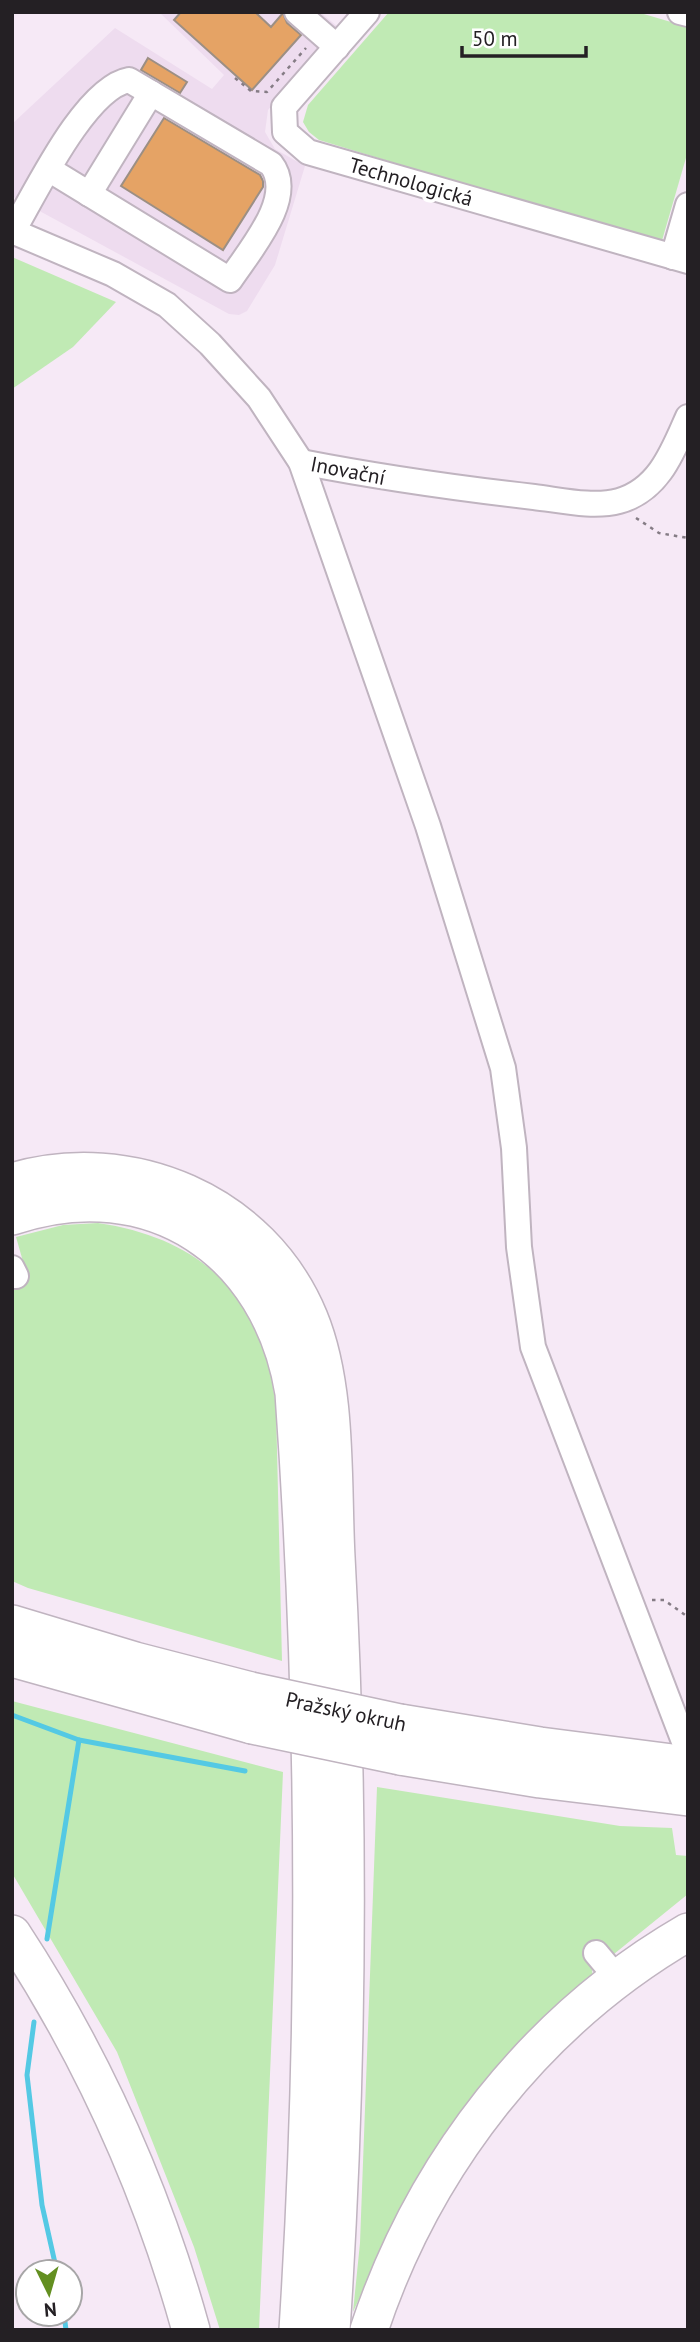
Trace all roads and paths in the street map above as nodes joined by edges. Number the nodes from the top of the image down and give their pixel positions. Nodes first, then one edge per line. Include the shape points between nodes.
1 (297, 12) edge
2 (367, 12) edge
3 (680, 12) edge
4 (688, 15) edge
5 (328, 40) junction
6 (235, 78) dead end
7 (151, 93) junction
8 (50, 170) junction
9 (89, 194) junction
10 (688, 205) edge
11 (13, 231) edge
12 (680, 259) edge
13 (688, 417) edge
14 (301, 462) junction
15 (618, 501) junction
16 (688, 538) edge
17 (12, 1182) edge
18 (12, 1216) edge
19 (632, 1601) junction
20 (12, 1604) edge
21 (688, 1617) edge
22 (12, 1624) edge
23 (60, 1656) junction
24 (12, 1658) edge
25 (135, 1661) junction
26 (251, 1708) junction
27 (683, 1775) edge
28 (688, 1932) edge
29 (12, 1934) edge
30 (191, 2330) edge
31 (298, 2330) edge
32 (331, 2330) edge
33 (369, 2330) edge

1 - 5 street
2 - 5 street, Technologická
3 - 4 street
5 - 6 path via 267,92 251,91
5 - 12 street, Technologická via 284,107 285,132 308,152
7 - 8 street via 129,80 116,85 84,111
7 - 9 street
7 - 9 street via 271,164 280,186 274,211 230,281
8 - 9 street
8 - 11 street
10 - 12 street
11 - 14 street, Inovační via 113,274 167,305 259,398
13 - 15 street, Inovační via 655,480
14 - 15 street, Inovační via 419,484 583,502
14 - 19 street via 428,826 503,1068 533,1347
15 - 16 path via 659,533
17 - 32 highway via 64,1171 97,1171 151,1179 192,1195 229,1217 262,1247 300,1300 316,1342 330,1439 345,1810 342,2082
18 - 31 highway via 46,1206 95,1202 145,1211 183,1226 218,1249 249,1280 271,1314 290,1365 307,1605 313,1837 311,2059
19 - 21 path via 664,1600
19 - 27 street
20 - 25 highway
22 - 23 highway, Pražský okruh
23 - 24 highway, Pražský okruh
23 - 25 highway, Pražský okruh
23 - 26 highway, Pražský okruh
25 - 26 highway, Pražský okruh
26 - 27 highway, Pražský okruh, bridge via 400,1740 550,1781
28 - 33 highway via 606,1965 464,2138 403,2243
29 - 30 highway via 65,2021 114,2118 159,2230

